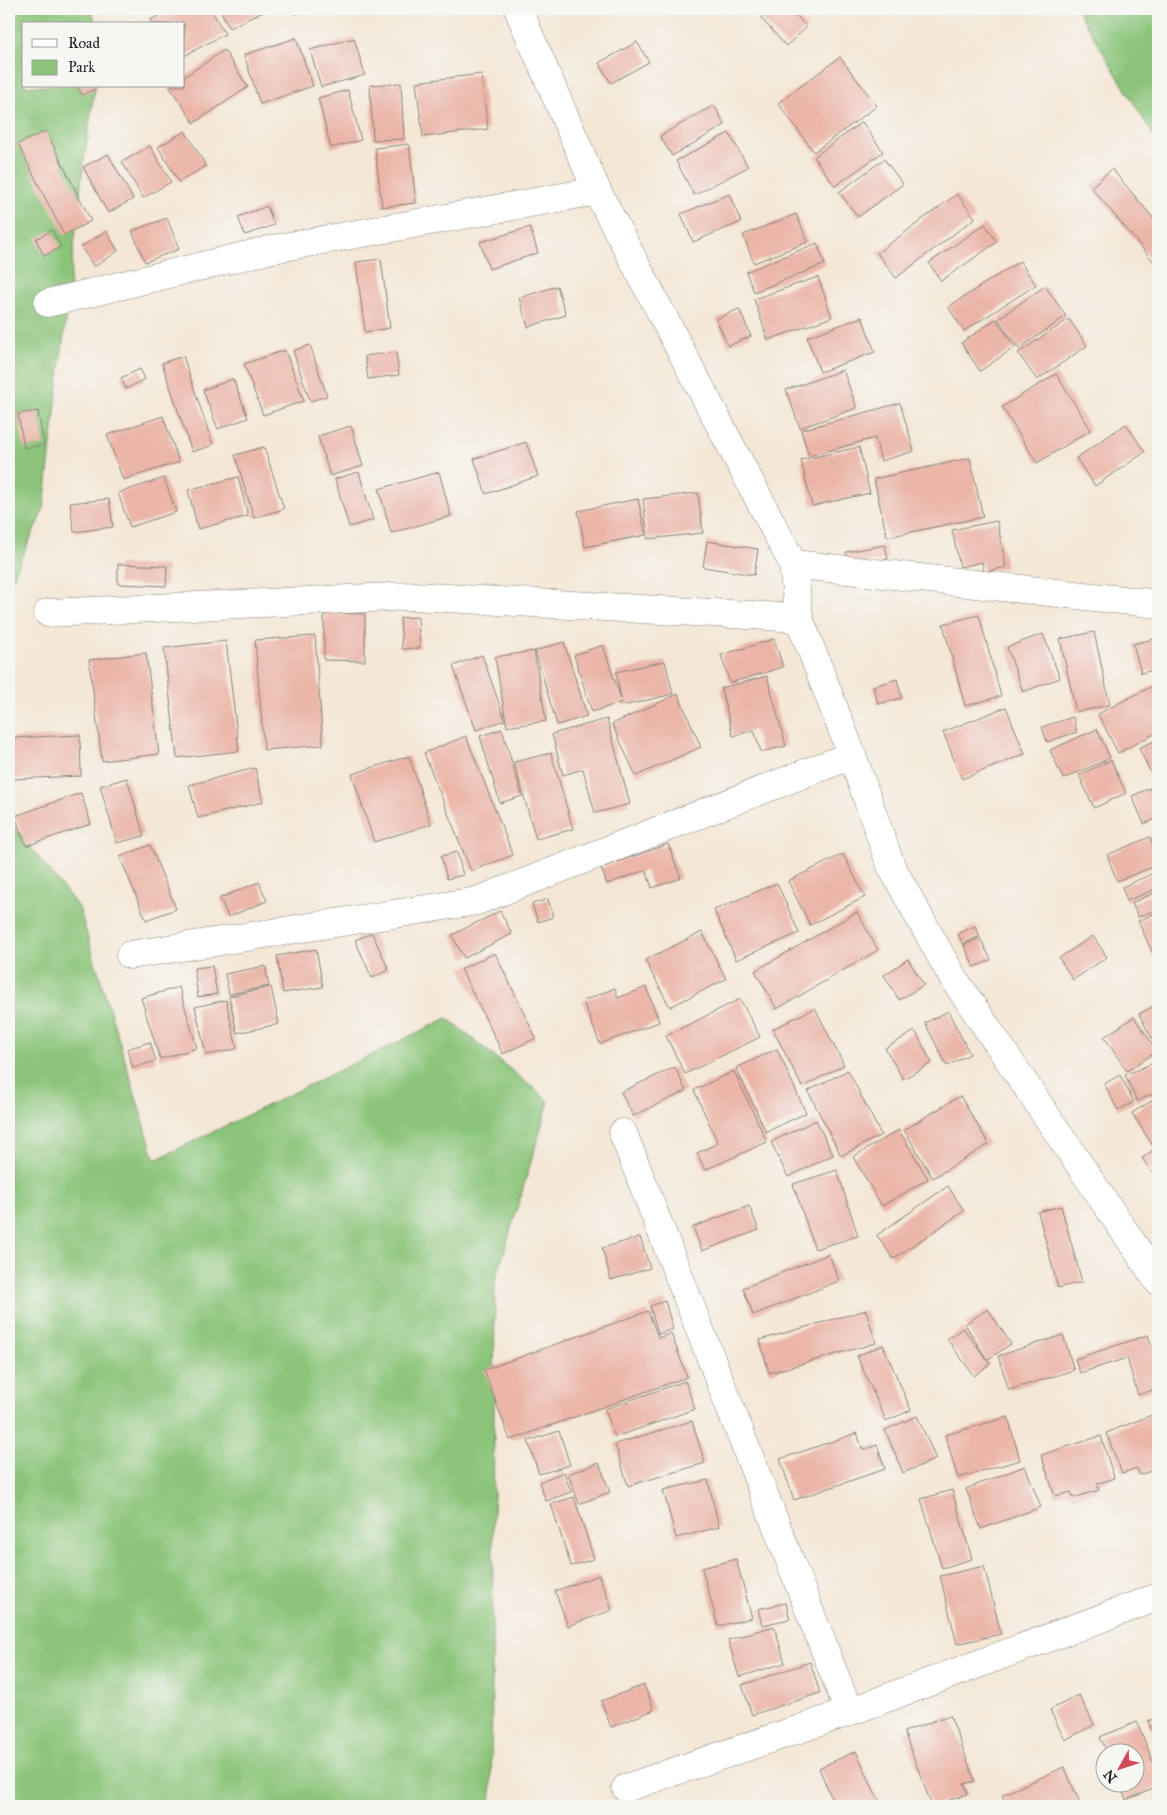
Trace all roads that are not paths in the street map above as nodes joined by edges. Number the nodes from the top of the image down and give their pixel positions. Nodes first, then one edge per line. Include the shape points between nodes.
1 (518, 9) edge
2 (596, 191) junction
3 (48, 303) dead end
4 (793, 564) junction
5 (1158, 604) edge
6 (48, 613) dead end
7 (799, 618) junction
8 (852, 755) junction
9 (130, 955) dead end
10 (622, 1133) dead end
11 (1158, 1281) edge
12 (1158, 1597) edge
13 (849, 1712) junction
14 (626, 1788) dead end

1 - 2 street
2 - 3 street via 273,249
2 - 4 street
4 - 5 street
4 - 7 street
6 - 7 street via 412,596
7 - 8 street
8 - 9 street via 477,901
8 - 11 street via 891,866 952,976
10 - 13 street
12 - 13 street
13 - 14 street

